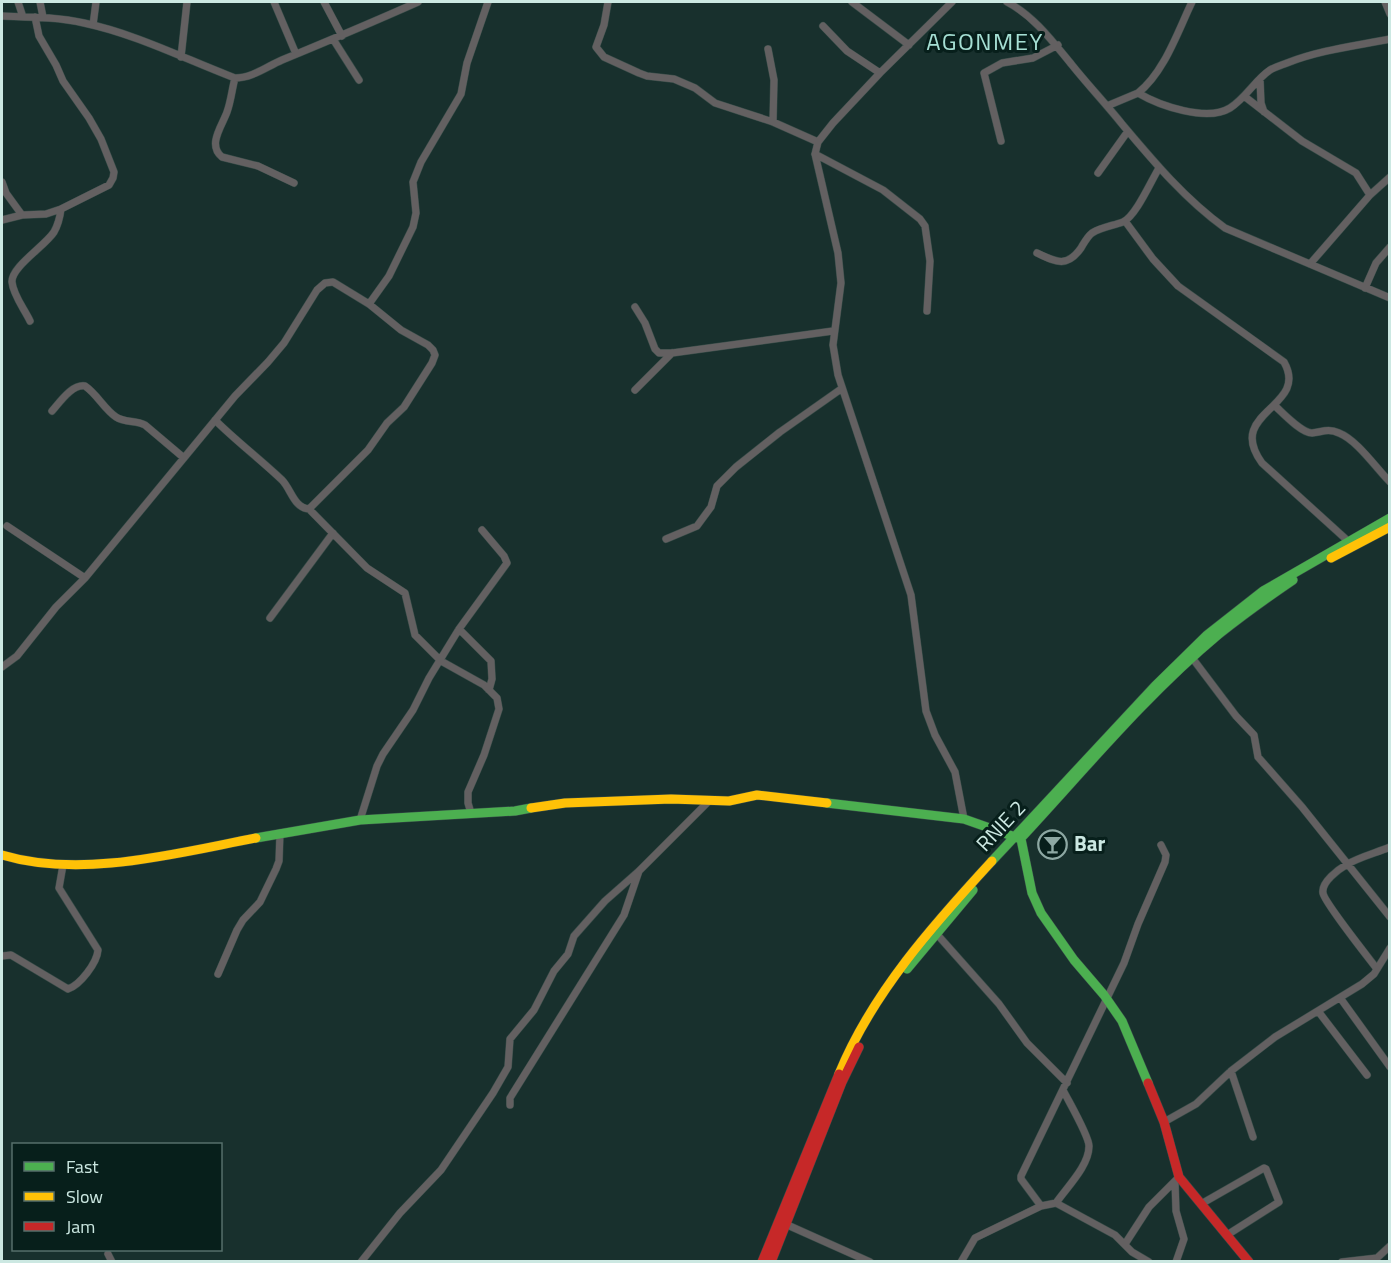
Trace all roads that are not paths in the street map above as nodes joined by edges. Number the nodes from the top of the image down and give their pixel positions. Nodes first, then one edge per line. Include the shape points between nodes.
1 (18, 2) edge
2 (40, 2) edge
3 (96, 2) edge
4 (187, 2) edge
5 (274, 2) edge
6 (324, 2) edge
7 (418, 2) edge
8 (488, 2) edge
9 (608, 2) edge
10 (852, 2) edge
11 (952, 2) edge
12 (1007, 2) edge
13 (1192, 2) edge
14 (1385, 2) edge
15 (1389, 14) edge
16 (2, 16) edge
17 (23, 17) junction
18 (35, 17) junction
19 (43, 17) junction
20 (93, 25) junction
21 (823, 26) dead end
22 (342, 36) junction
23 (333, 39) junction
24 (1389, 39) edge
25 (909, 45) junction
26 (1058, 45) junction
27 (768, 49) dead end
28 (296, 54) junction
29 (181, 57) junction
30 (880, 72) junction
31 (235, 78) junction
32 (1260, 79) junction
33 (359, 80) dead end
34 (1138, 93) junction
35 (1244, 96) junction
36 (1107, 106) junction
37 (1264, 112) junction
38 (773, 122) junction
39 (1128, 131) junction
40 (1001, 141) dead end
41 (818, 142) junction
42 (815, 154) junction
43 (1159, 168) junction
44 (1098, 173) dead end
45 (1389, 177) edge
46 (2, 182) edge
47 (294, 183) dead end
48 (1370, 195) junction
49 (61, 209) junction
50 (22, 215) junction
51 (2, 220) edge
52 (1125, 221) junction
53 (1389, 247) edge
54 (1037, 253) dead end
55 (1310, 264) junction
56 (1365, 288) junction
57 (1389, 298) edge
58 (369, 304) junction
59 (635, 307) dead end
60 (927, 311) dead end
61 (30, 321) dead end
62 (833, 331) junction
63 (672, 353) junction
64 (841, 389) junction
65 (635, 390) dead end
66 (1274, 405) junction
67 (52, 411) dead end
68 (215, 420) junction
69 (184, 458) junction
70 (1389, 482) edge
71 (309, 509) junction
72 (1389, 518) edge
73 (7, 526) dead end
74 (1389, 527) edge
75 (482, 530) dead end
76 (333, 533) junction
77 (666, 539) dead end
78 (1348, 541) junction
79 (85, 578) junction
80 (270, 618) dead end
81 (459, 629) junction
82 (1190, 656) junction
83 (441, 661) junction
84 (2, 667) edge
85 (489, 690) junction
86 (710, 800) junction
87 (471, 813) junction
88 (964, 819) junction
89 (360, 820) junction
90 (280, 833) junction
91 (1018, 838) junction
92 (1161, 845) dead end
93 (1389, 846) edge
94 (2, 855) edge
95 (1347, 864) junction
96 (63, 865) junction
97 (639, 871) junction
98 (1389, 917) edge
99 (934, 930) junction
100 (1389, 948) edge
101 (2, 956) edge
102 (1377, 969) junction
103 (218, 974) dead end
104 (1107, 999) junction
105 (1341, 999) junction
106 (1318, 1011) junction
107 (1389, 1067) edge
108 (1231, 1071) junction
109 (1367, 1075) dead end
110 (1067, 1083) junction
111 (1063, 1090) junction
112 (510, 1105) dead end
113 (1164, 1122) junction
114 (1253, 1137) dead end
115 (1177, 1179) junction
116 (1056, 1203) junction
117 (1201, 1204) junction
118 (1041, 1206) junction
119 (782, 1223) junction
120 (1227, 1235) junction
121 (1125, 1244) junction
122 (1389, 1246) edge
123 (108, 1254) dead end
124 (1377, 1260) edge
125 (112, 1262) edge
126 (361, 1262) edge
127 (762, 1262) edge
128 (771, 1262) edge
129 (870, 1262) edge
130 (961, 1262) edge
131 (1149, 1262) edge
132 (1176, 1262) edge
133 (1249, 1262) edge
134 (1342, 1262) edge

1 - 17 street
2 - 19 street
3 - 20 street
4 - 29 street
5 - 28 street
6 - 22 street
7 - 22 street
8 - 58 street via 461,93 413,182 416,213 412,227 397,262
9 - 38 street via 596,47 604,57 646,76 674,79 715,103
10 - 25 street
11 - 25 street
12 - 26 street via 1018,7
13 - 34 street via 1169,51 1148,86
14 - 15 street
16 - 17 street
17 - 18 street
18 - 19 street
18 - 49 street via 43,44 69,92 101,138 114,172 109,185
19 - 20 street
20 - 29 street
21 - 30 street via 847,51
22 - 23 street
23 - 28 street
23 - 33 street
24 - 32 street via 1302,56 1270,70
25 - 30 street
26 - 36 street
26 - 40 street via 1033,58 1002,63 984,73
27 - 38 street via 774,80
28 - 31 street via 251,75
29 - 31 street
30 - 41 street
31 - 47 street via 216,138 218,154 258,166
32 - 35 street
32 - 37 street
34 - 35 street via 1206,114 1229,108
34 - 36 street
35 - 37 street
36 - 39 street
37 - 48 street via 1302,141 1356,173
38 - 41 street
39 - 43 street
39 - 44 street
41 - 42 street
42 - 60 street via 883,190 926,226 930,261
42 - 62 street via 838,253 841,284
43 - 52 street
43 - 55 street via 1202,212 1225,228
45 - 48 street
46 - 50 street
48 - 55 street
49 - 50 street
49 - 61 street via 54,231 12,278
50 - 51 street
52 - 54 street via 1091,234 1073,257 1063,262
52 - 66 street via 1178,286 1284,362 1290,372 1288,388
53 - 56 street via 1376,263
55 - 56 street
56 - 57 street
58 - 68 street via 333,282 325,283 284,343
58 - 71 street via 395,326 428,345 435,355 404,407
59 - 63 street via 655,349
62 - 63 street
62 - 64 street
63 - 65 street
64 - 77 street via 749,455 717,486 711,507 697,526
64 - 88 street via 912,595 926,711 955,772
66 - 70 street via 1304,431 1331,430 1348,437
66 - 78 street via 1256,425 1251,439 1254,451
67 - 69 street via 75,388 85,386 119,420 145,425
68 - 69 street
68 - 71 street via 282,480 302,507
69 - 79 street
71 - 76 street
72 - 78 main road, RNIE 2 / RNIE 2
73 - 79 street
74 - 82 main road via 1278,589
75 - 81 street via 507,563
76 - 80 street
76 - 83 street via 367,568 405,593 415,635
78 - 82 main road, RNIE 2 / RNIE 2 via 1263,591
79 - 84 street via 17,656
81 - 83 street
81 - 85 street via 491,661
82 - 91 main road, RNIE 2 / RNIE 2
82 - 95 street via 1254,735 1258,757
83 - 85 street
83 - 89 street via 383,754
85 - 87 street via 497,698 499,709 468,792
86 - 87 main road via 566,803
86 - 88 main road via 729,801 757,795
86 - 97 street
87 - 89 main road
88 - 91 main road
89 - 90 main road
90 - 96 main road via 130,861
90 - 103 street via 276,869 260,902 237,930
91 - 99 main road, RNIE 2 / RNIE 2
91 - 104 main road via 1041,913
92 - 104 street via 1165,862
93 - 95 street
94 - 96 main road
95 - 98 street
95 - 102 street via 1325,885 1323,893
96 - 101 street via 59,888 98,950 95,961 68,989 11,955
97 - 112 street via 624,915 510,1098
97 - 126 street via 574,936 568,954 554,971 534,1010 510,1039 508,1066 494,1093 441,1170
99 - 110 street via 999,1004 1027,1043
99 - 119 main road, RNIE 2 / RNIE 2 via 893,977 850,1049
100 - 102 street
102 - 105 street
104 - 110 street
104 - 113 main road via 1122,1021
105 - 106 street
105 - 107 street
106 - 108 street via 1275,1037
106 - 109 street
108 - 113 street via 1196,1104
108 - 114 street
110 - 111 street
111 - 116 street via 1089,1144 1084,1164
111 - 118 street via 1021,1179
113 - 115 main road
115 - 117 main road
115 - 121 street via 1149,1207
115 - 132 street via 1176,1210 1184,1239
116 - 118 street
116 - 121 street
117 - 120 main road
117 - 120 street via 1266,1169 1279,1202
118 - 130 street via 975,1238
119 - 127 main road, RNIE 2 / RNIE 2
119 - 128 main road
119 - 129 street
120 - 133 main road
121 - 131 street
122 - 124 street
123 - 125 street
124 - 134 street

